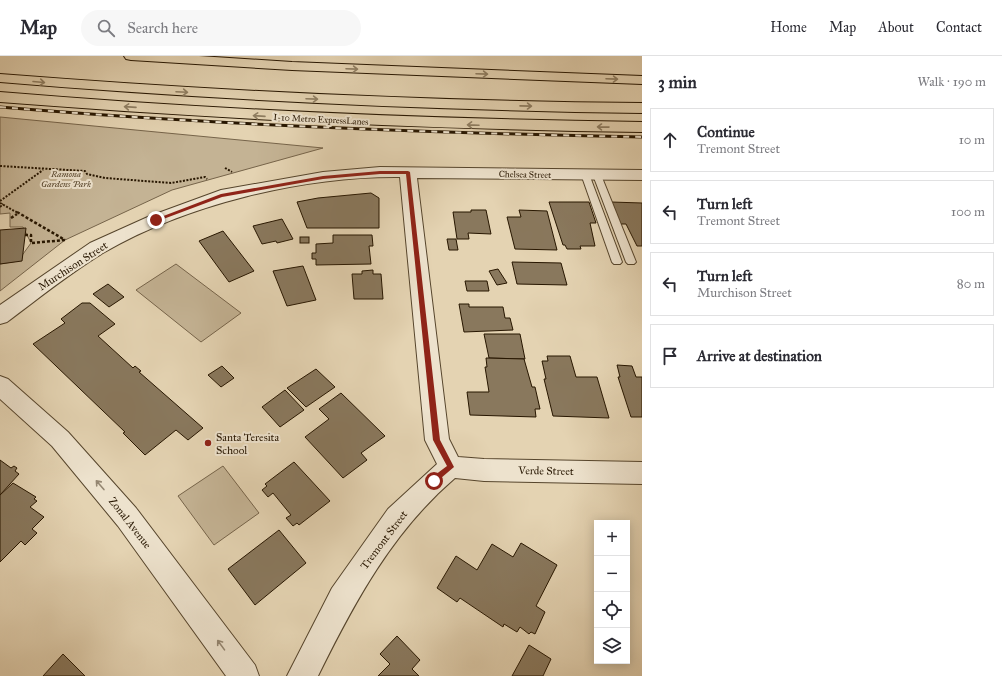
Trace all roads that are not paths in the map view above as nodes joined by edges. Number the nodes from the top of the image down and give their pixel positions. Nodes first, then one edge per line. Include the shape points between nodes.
1 (131, 56) edge
2 (0, 78) edge
3 (642, 80) edge
4 (0, 97) edge
5 (642, 108) edge
6 (642, 127) edge
7 (408, 172) junction
8 (591, 174) junction
9 (642, 175) edge
10 (617, 262) dead end
11 (631, 262) dead end
12 (0, 316) edge
13 (0, 385) edge
14 (451, 467) junction
15 (642, 473) edge
16 (244, 676) edge
17 (302, 676) edge

1 -> 3 highway via 292,66
2 -> 5 highway, I-10 Metro ExpressLanes via 287,98
6 -> 4 highway, I-10 Metro ExpressLanes via 307,119
7 - 8 street, Chelsea Street
7 - 12 street, Murchison Street via 323,177 221,196 156,220 97,248
7 - 14 street via 436,440
8 - 9 street, Chelsea Street
8 - 10 lane
8 - 11 lane
16 -> 13 street, Zonal Avenue via 127,517 60,439
14 - 15 street, Verde Street
14 - 17 street, Tremont Street via 397,518 342,598

